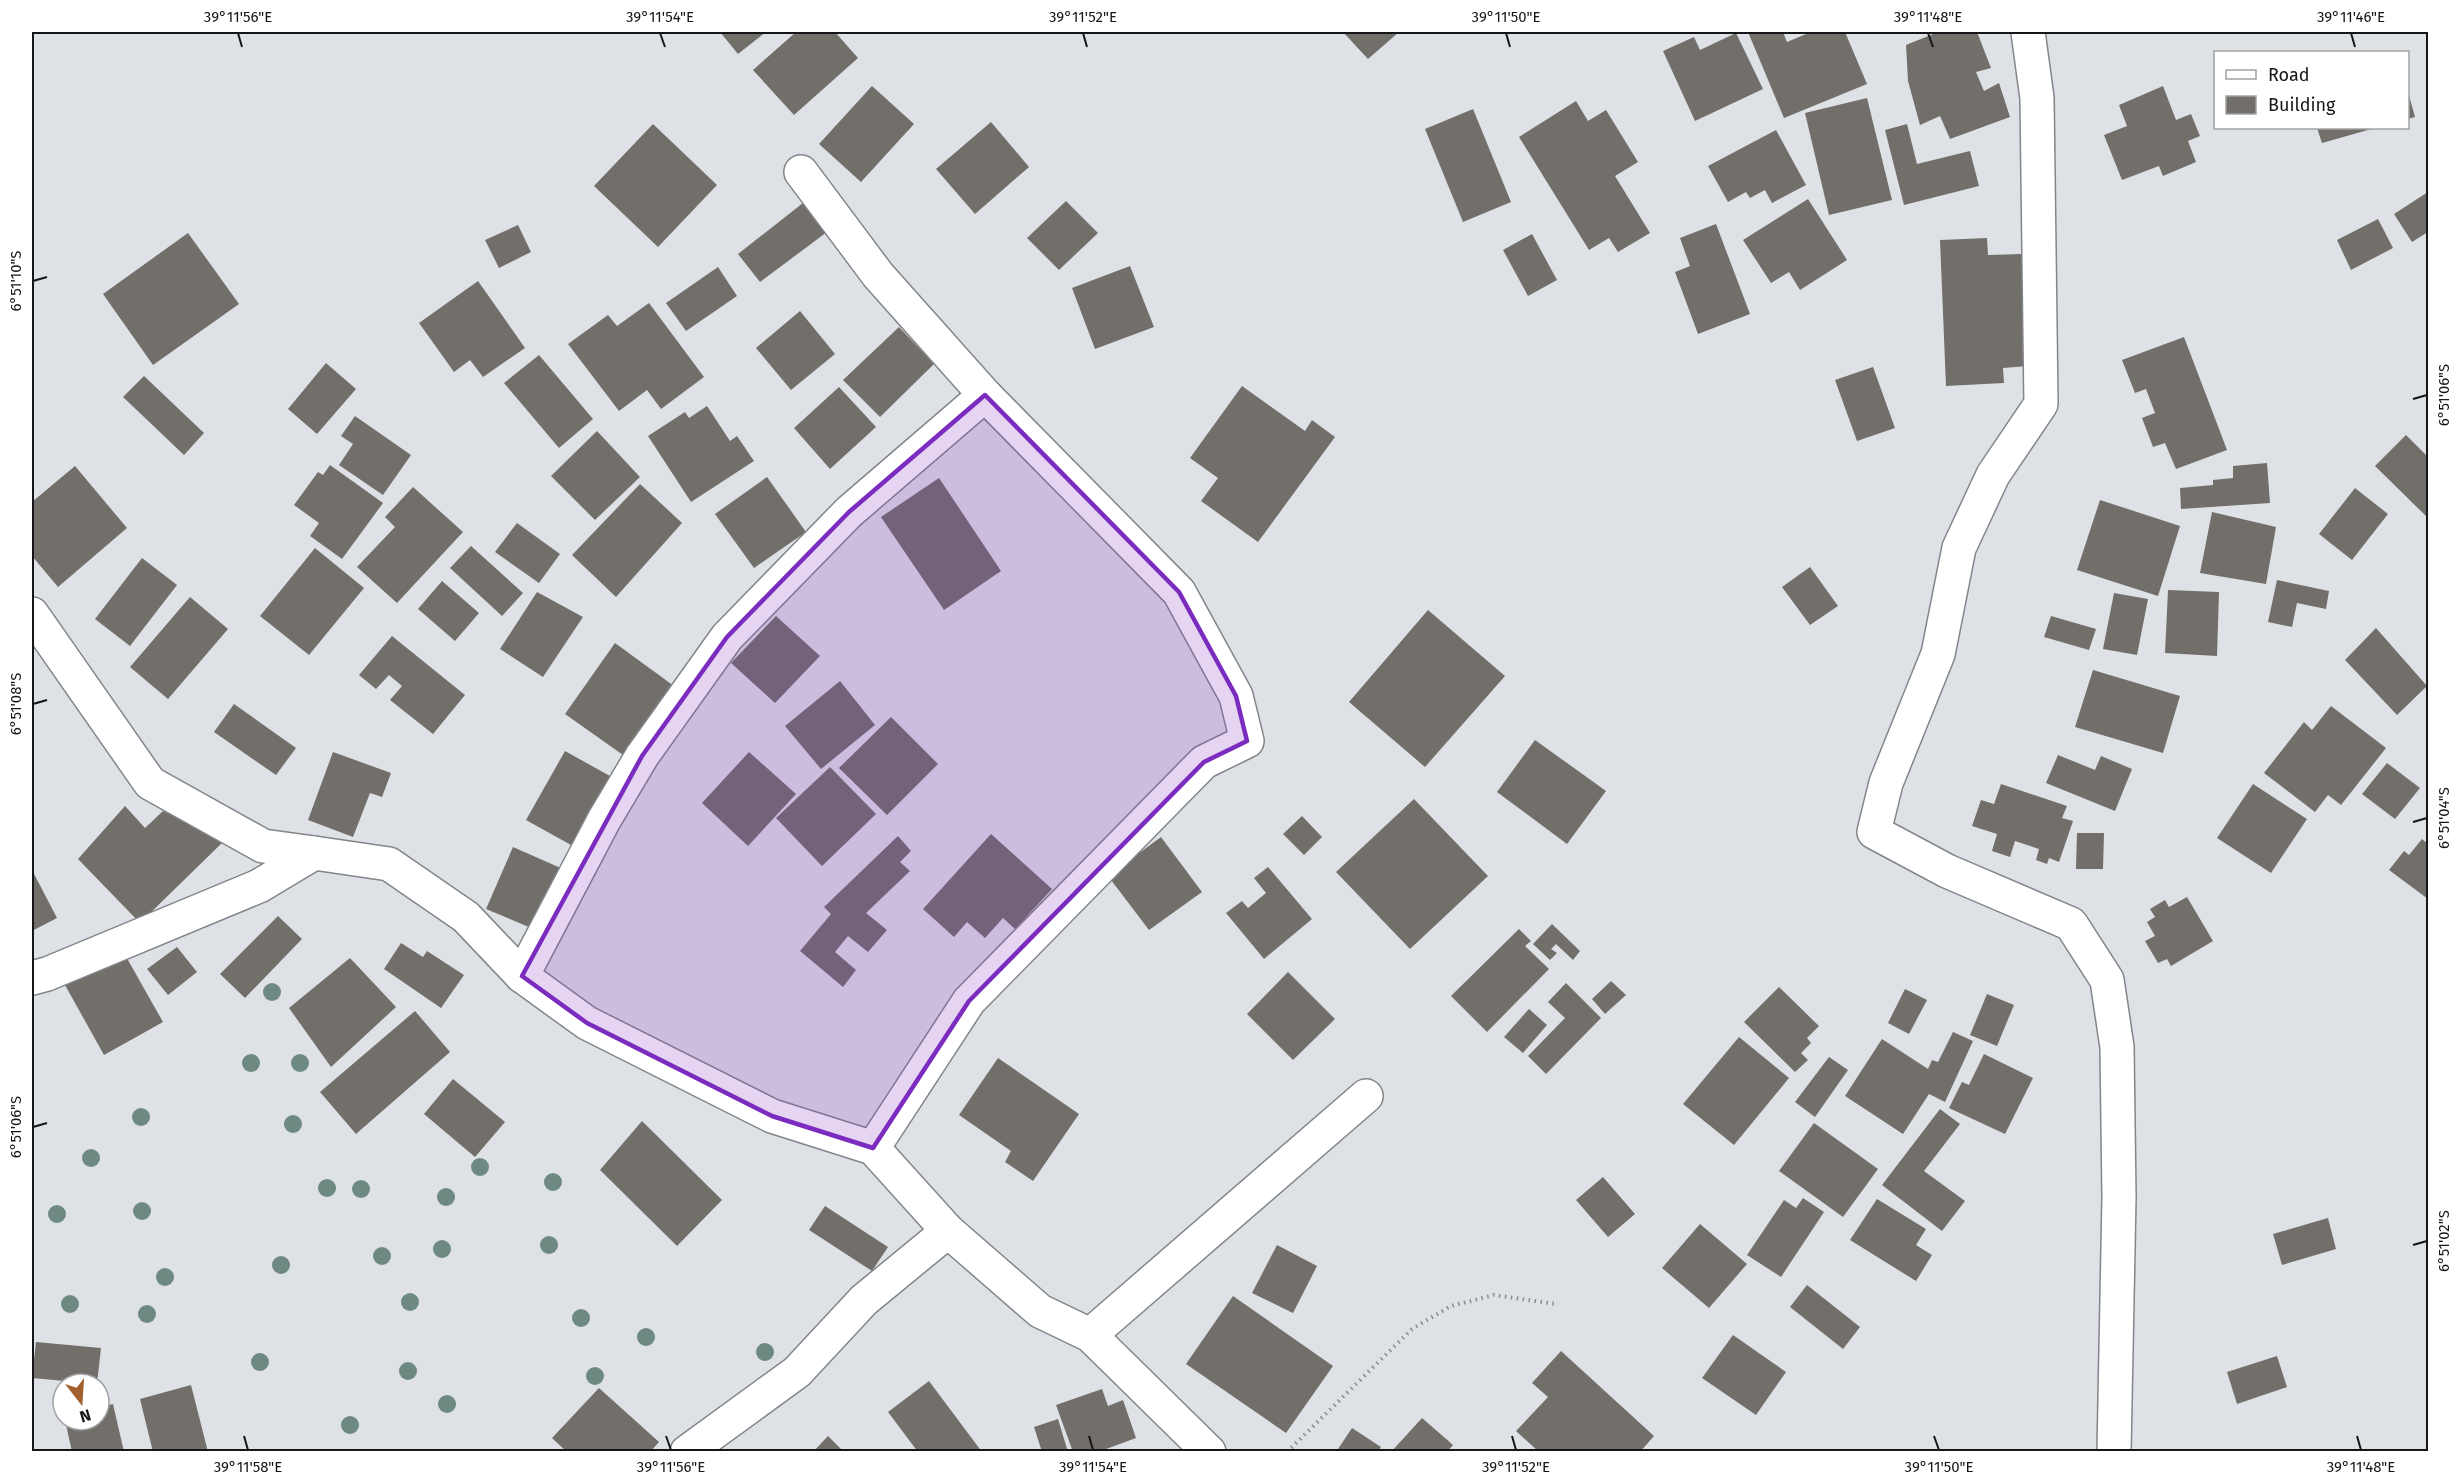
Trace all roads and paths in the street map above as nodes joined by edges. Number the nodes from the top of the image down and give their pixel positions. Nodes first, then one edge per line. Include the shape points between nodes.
1 (2028, 32) edge
2 (801, 172) dead end
3 (985, 395) junction
4 (32, 614) edge
5 (314, 853) junction
6 (522, 976) junction
7 (32, 978) edge
8 (1366, 1096) dead end
9 (873, 1148) junction
10 (948, 1231) junction
11 (1556, 1304) dead end
12 (1090, 1335) junction
13 (687, 1452) edge
14 (1209, 1452) edge
15 (1287, 1452) edge
16 (2114, 1452) edge

1 - 16 street via 2037,98 2041,404 1993,475 1959,548 1938,654 1887,783 1874,832 1947,871 2071,924 2107,980 2117,1047 2119,1185
2 - 3 street via 878,275
3 - 6 street via 849,512 727,637 642,756
3 - 9 street via 1179,592 1236,696 1247,741 1204,762 969,1001
4 - 5 street via 150,783 263,846
5 - 6 street via 389,864 466,917
5 - 7 street via 259,886
6 - 9 street via 586,1023 772,1116
8 - 12 street
9 - 10 street
10 - 12 street via 1040,1311
10 - 13 street via 864,1300 797,1372
11 - 15 path via 1494,1295 1451,1306 1412,1329
12 - 14 street

